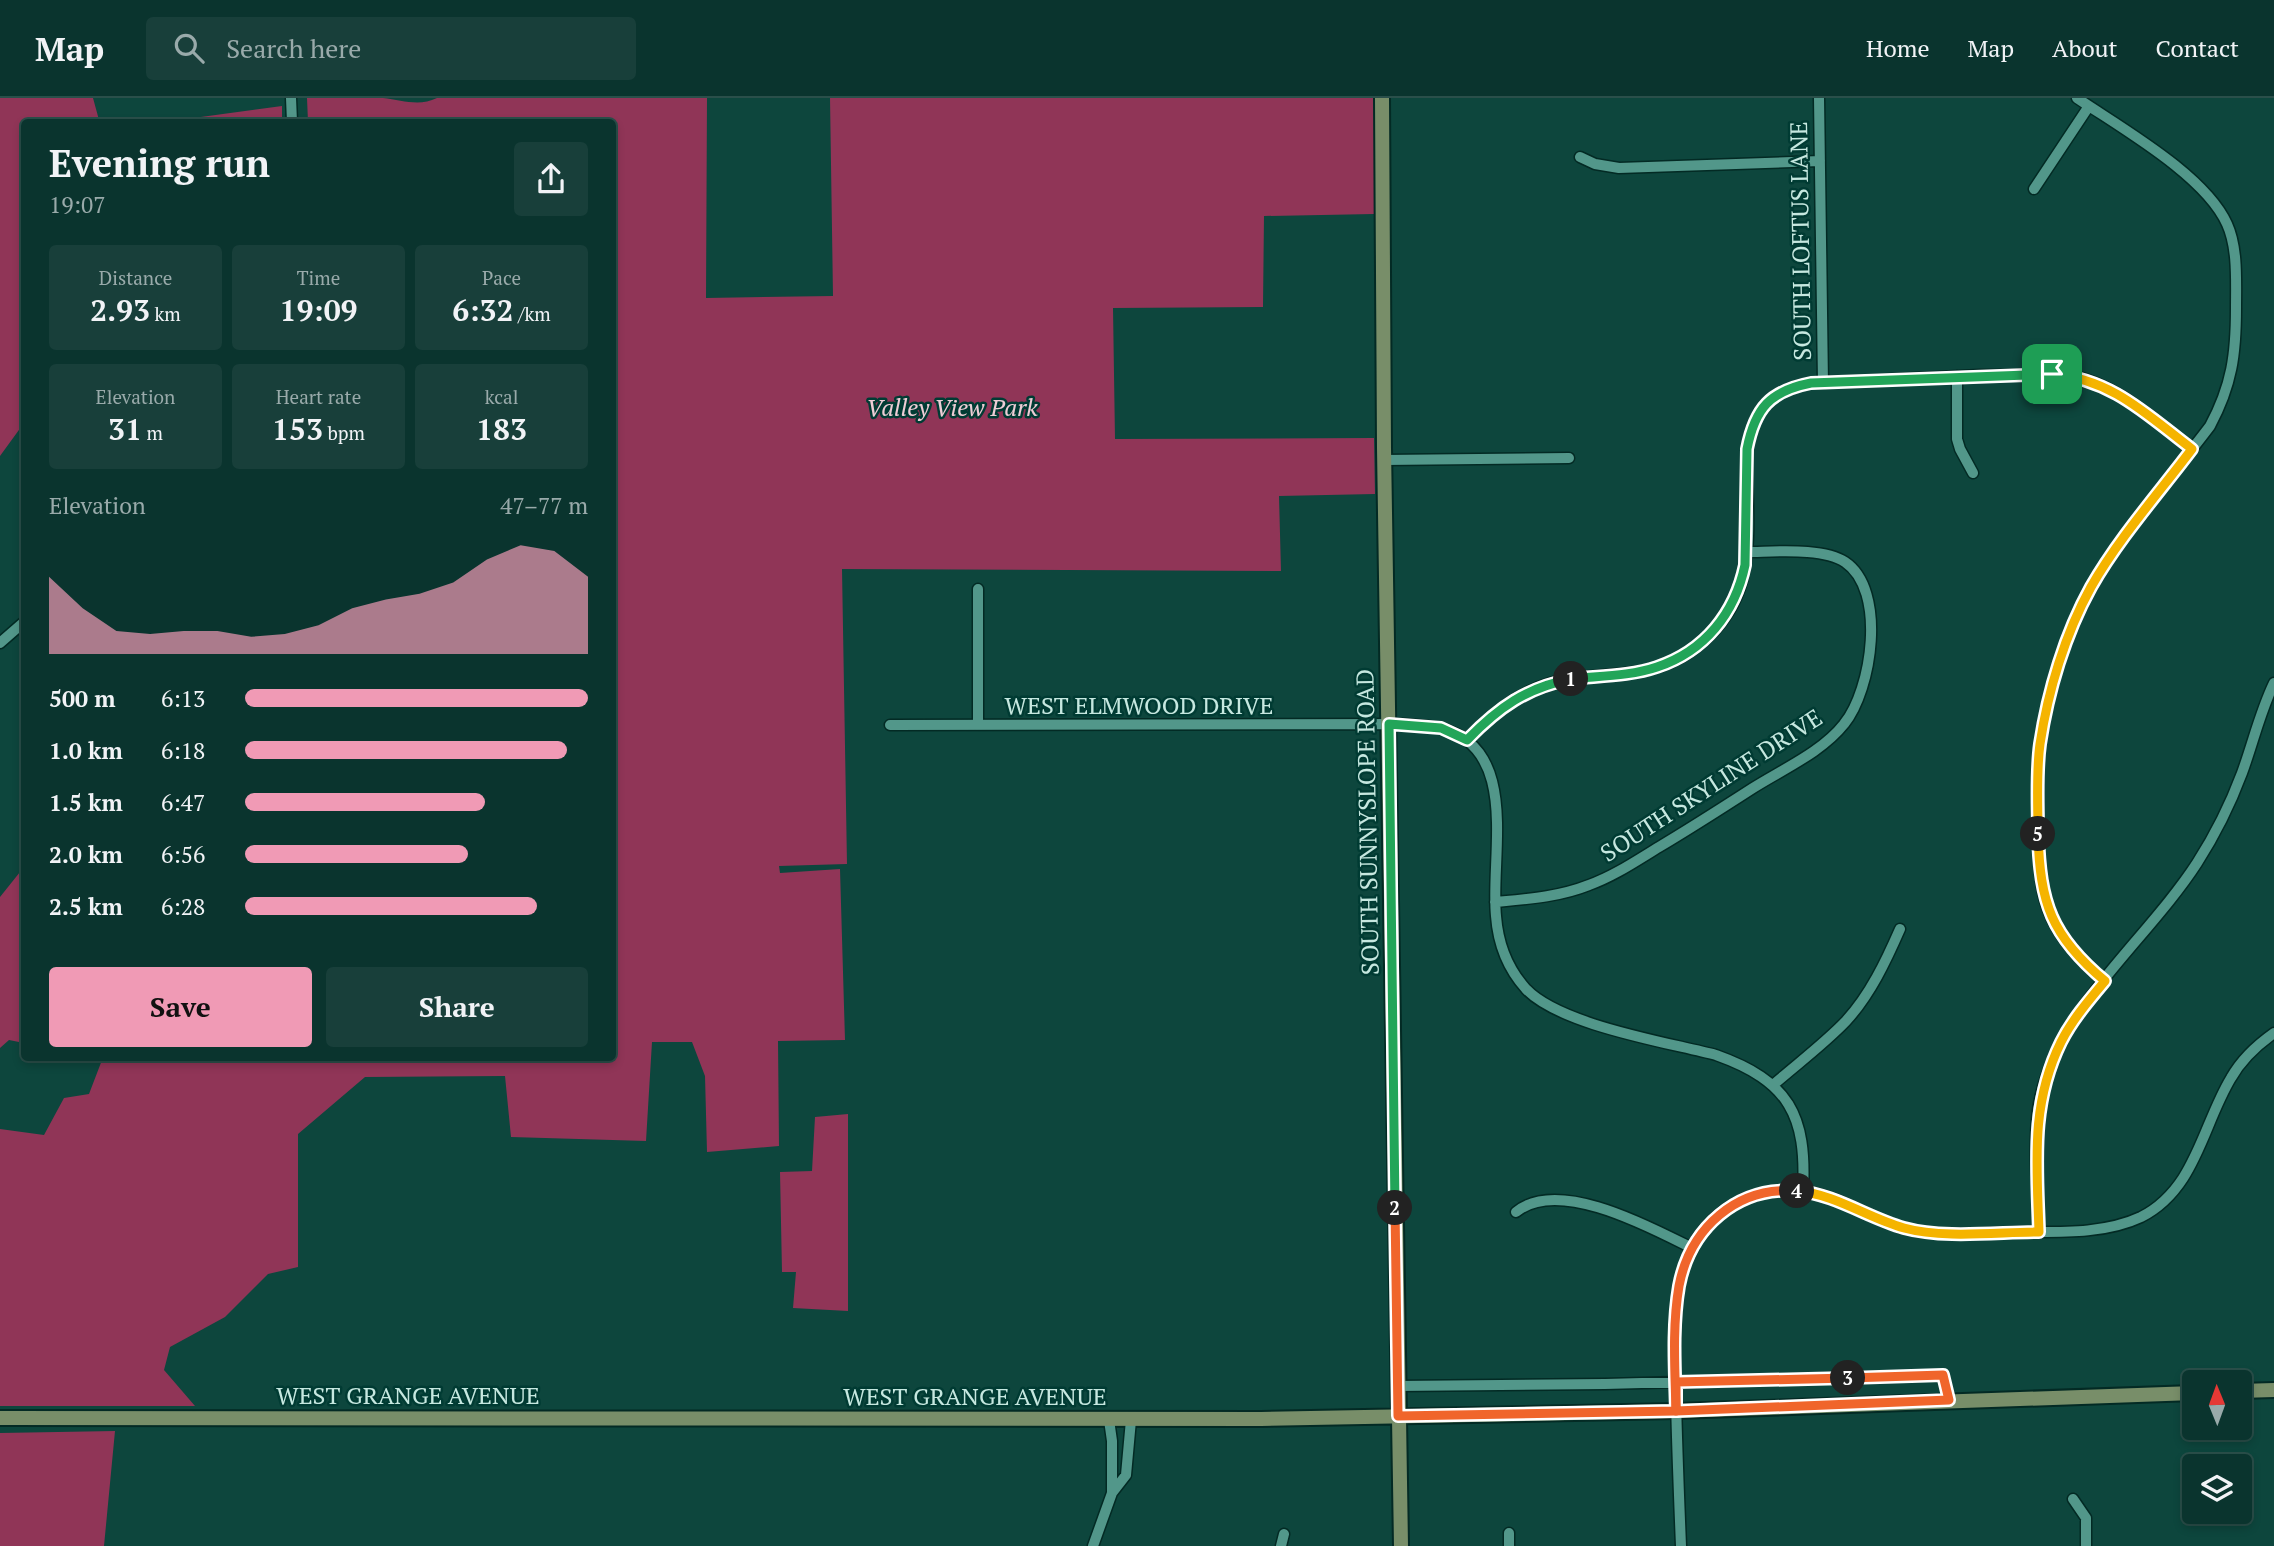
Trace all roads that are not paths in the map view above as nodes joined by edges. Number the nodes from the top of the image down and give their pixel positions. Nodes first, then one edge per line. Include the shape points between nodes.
1 (291, 98) edge
2 (1382, 98) edge
3 (1819, 98) edge
4 (2077, 98) edge
5 (2088, 106) junction
6 (292, 119) edge
7 (1580, 157) dead end
8 (1820, 161) junction
9 (2034, 189) dead end
10 (1957, 376) junction
11 (1823, 383) junction
12 (2192, 449) junction
13 (1569, 458) dead end
14 (1384, 460) junction
15 (1973, 473) dead end
16 (1746, 552) junction
17 (978, 589) dead end
18 (21, 625) edge
19 (0, 643) edge
20 (2274, 683) edge
21 (1389, 724) junction
22 (890, 725) dead end
23 (978, 726) junction
24 (1467, 740) junction
25 (1495, 902) junction
26 (1900, 929) dead end
27 (2105, 981) junction
28 (2274, 1033) edge
29 (1773, 1085) junction
30 (1803, 1191) junction
31 (1516, 1212) dead end
32 (2039, 1232) junction
33 (1692, 1248) junction
34 (1676, 1382) junction
35 (1397, 1386) junction
36 (2274, 1390) edge
37 (2252, 1391) edge
38 (2182, 1393) edge
39 (1949, 1400) junction
40 (1676, 1411) junction
41 (1398, 1416) junction
42 (0, 1418) edge
43 (1109, 1420) junction
44 (1131, 1420) junction
45 (1112, 1493) junction
46 (2073, 1499) dead end
47 (1509, 1533) dead end
48 (1284, 1534) dead end
49 (1093, 1546) edge
50 (1281, 1546) edge
51 (1401, 1546) edge
52 (1509, 1546) edge
53 (1681, 1546) edge
54 (2087, 1546) edge

1 - 6 street
2 - 14 street, SOUTH SUNNYSLOPE ROAD
3 - 8 street, SOUTH LOFTUS LANE
4 - 5 street
5 - 9 street
5 - 12 street via 2199,186 2227,225 2236,293 2233,367 2220,407
7 - 8 street via 1619,168
8 - 11 street, SOUTH LOFTUS LANE
10 - 11 street
10 - 12 street via 2052,374 2083,378 2115,391
10 - 15 street via 1957,439
11 - 16 street via 1778,393 1756,417 1747,449
12 - 27 street via 2091,587 2059,666 2040,743 2039,860 2045,900 2067,945
13 - 14 street
14 - 21 street, SOUTH SUNNYSLOPE ROAD
16 - 24 street via 1741,583 1728,613 1697,646 1656,668 1570,679 1534,689 1498,711
16 - 25 street, SOUTH SKYLINE DRIVE via 1833,556 1856,571 1869,608 1869,660 1856,706 1844,724 1813,750 1626,867 1562,893
17 - 23 street
18 - 19 street
20 - 27 street via 2230,805 2210,841 2169,902
21 - 23 street, WEST ELMWOOD DRIVE
21 - 24 street, WEST ELMWOOD DRIVE via 1441,728
21 - 35 street, SOUTH SUNNYSLOPE ROAD
22 - 23 street, WEST ELMWOOD DRIVE
24 - 25 street via 1494,783
25 - 29 street via 1508,962 1536,998 1589,1023 1727,1059
26 - 29 street via 1861,1002
27 - 32 street via 2061,1041 2045,1082 2037,1128
28 - 32 street via 2246,1057 2230,1079 2198,1153 2170,1196 2123,1224
29 - 30 street via 1798,1125 1804,1157
30 - 32 street via 1907,1229
30 - 33 street via 1752,1194 1730,1205
31 - 33 street via 1543,1200 1583,1204 1616,1213
33 - 34 street via 1679,1287
34 - 35 street
34 - 39 street via 1943,1375
34 - 40 street
35 - 41 street, SOUTH SUNNYSLOPE ROAD
36 - 37 street
38 - 39 street, WEST GRANGE AVENUE
39 - 40 street, WEST GRANGE AVENUE
40 - 41 street, WEST GRANGE AVENUE
40 - 53 street
41 - 44 street, WEST GRANGE AVENUE
41 - 51 street, SOUTH SUNNYSLOPE ROAD
42 - 43 street, WEST GRANGE AVENUE
43 - 44 street, WEST GRANGE AVENUE
43 - 45 street
44 - 45 street via 1126,1475
45 - 49 street
46 - 54 street via 2086,1518
47 - 52 street
48 - 50 street

